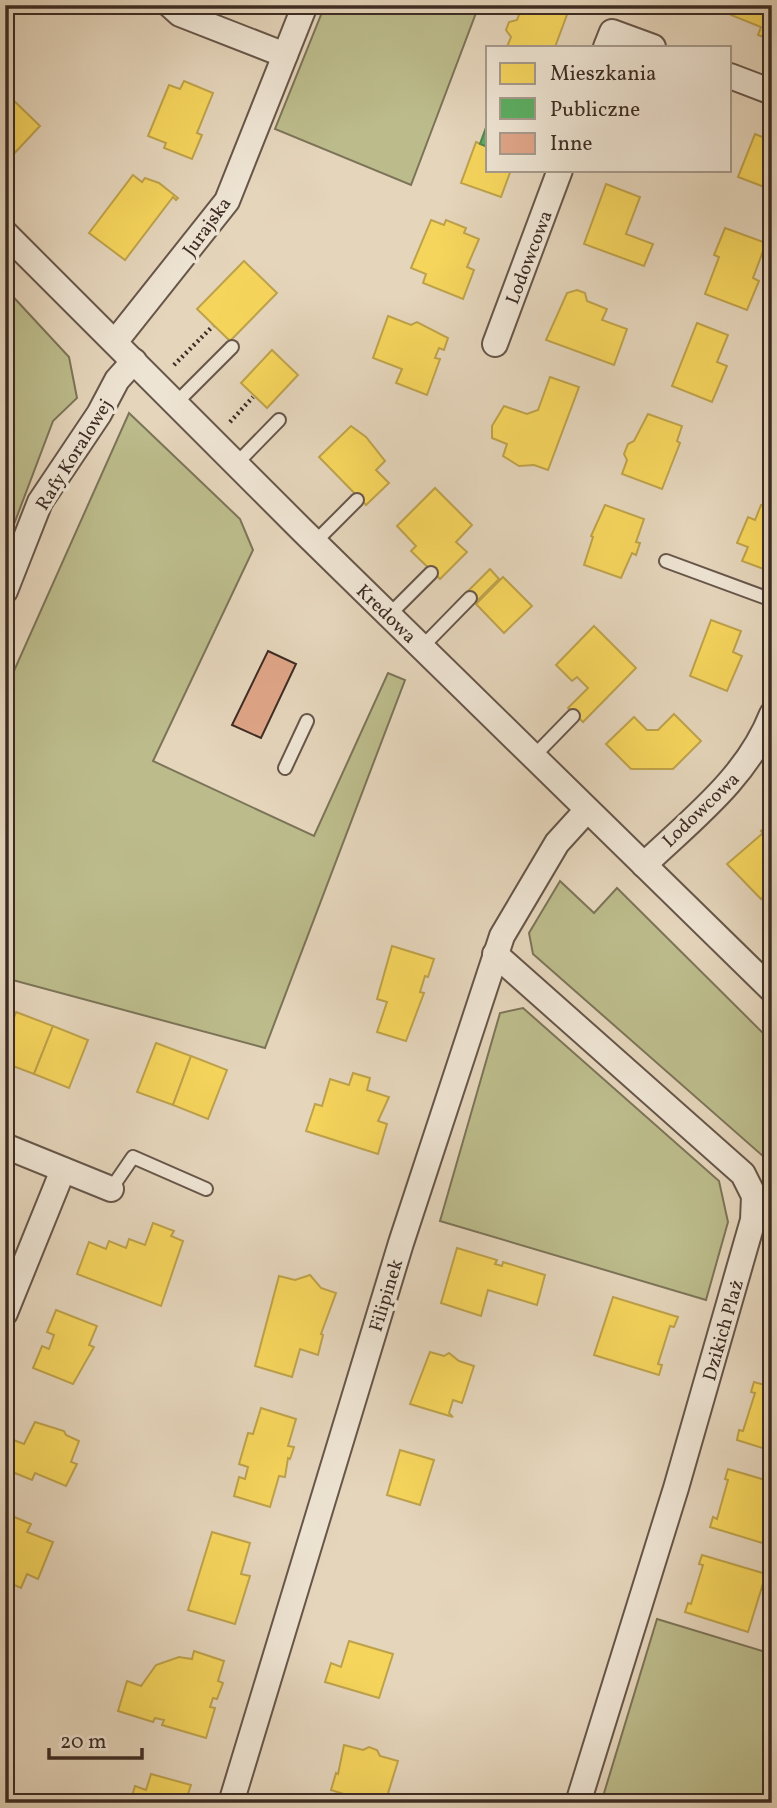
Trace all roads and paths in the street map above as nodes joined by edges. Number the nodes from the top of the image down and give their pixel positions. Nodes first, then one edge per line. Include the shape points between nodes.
1 (170, 5) edge
2 (305, 5) edge
3 (606, 46) edge
4 (650, 46) edge
5 (285, 55) junction
6 (732, 77) edge
7 (772, 92) edge
8 (559, 172) edge
9 (5, 233) edge
10 (213, 326) dead end
11 (115, 342) junction
12 (495, 344) dead end
13 (232, 347) dead end
14 (134, 361) junction
15 (156, 382) junction
16 (176, 403) junction
17 (279, 420) dead end
18 (237, 463) junction
19 (357, 500) dead end
20 (315, 542) junction
21 (666, 561) dead end
22 (430, 573) dead end
23 (5, 591) edge
24 (470, 598) dead end
25 (772, 600) edge
26 (389, 615) junction
27 (422, 647) junction
28 (772, 714) edge
29 (573, 716) dead end
30 (307, 721) dead end
31 (533, 757) junction
32 (285, 768) dead end
33 (587, 810) junction
34 (644, 864) junction
35 (495, 954) junction
36 (772, 989) edge
37 (5, 1146) edge
38 (63, 1170) junction
39 (111, 1189) joint
40 (206, 1189) dead end
41 (5, 1313) edge
42 (231, 1803) edge
43 (578, 1803) edge

1 - 5 street via 180,14
2 - 5 street, Jurajska
3 - 4 street via 612,32
5 - 11 street, Jurajska via 227,201
6 - 7 street
8 - 12 street, Lodowcowa
9 - 11 street, Kredowa
10 - 15 path
11 - 14 street, Kredowa
13 - 16 lane
14 - 15 street, Kredowa
14 - 23 street, Rafy Koralowej via 117,380 40,502
15 - 16 street, Kredowa
16 - 18 street, Kredowa
17 - 18 lane
18 - 20 street, Kredowa
19 - 20 lane
20 - 26 street, Kredowa
21 - 25 lane
22 - 26 lane
24 - 27 lane
26 - 27 street, Kredowa
27 - 31 street, Kredowa
28 - 34 street, Lodowcowa via 751,758 730,783
29 - 31 lane
30 - 32 lane
31 - 33 street, Kredowa
33 - 34 street, Kredowa
33 - 35 street, Filipinek via 557,843
34 - 36 street, Kredowa
35 - 42 street, Filipinek via 401,1243
35 - 43 street, Dzikich Plaż via 743,1174 754,1196 753,1220 734,1287
37 - 38 street
38 - 39 street
38 - 41 street
39 - 40 lane via 133,1157

